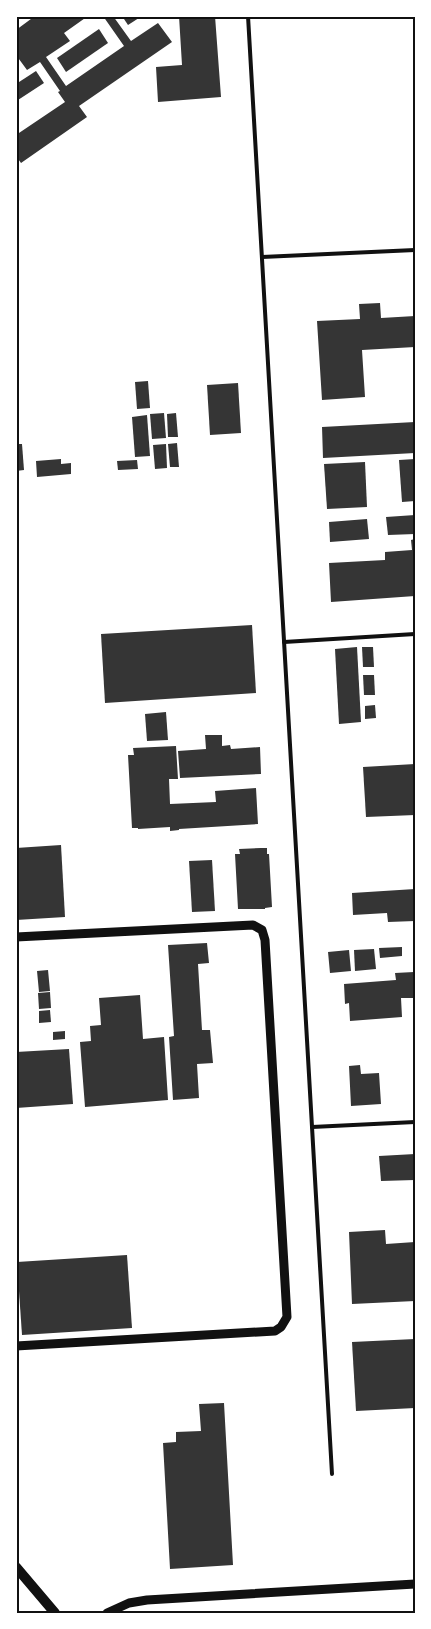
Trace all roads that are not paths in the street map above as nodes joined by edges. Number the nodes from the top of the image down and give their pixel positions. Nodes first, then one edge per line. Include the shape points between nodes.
1 (248, 16) edge
2 (415, 250) edge
3 (262, 257) junction
4 (415, 634) edge
5 (284, 642) junction
6 (16, 937) edge
7 (415, 1122) edge
8 (312, 1127) junction
9 (16, 1346) edge
10 (332, 1474) dead end
11 (16, 1567) edge
12 (415, 1584) edge
13 (55, 1613) edge
14 (107, 1613) edge

1 - 3 lane
2 - 3 lane
3 - 5 lane
4 - 5 lane
5 - 8 lane
6 - 9 street via 253,925 262,930 287,1317 275,1331
7 - 8 lane
8 - 10 lane
11 - 13 main road
12 - 14 street via 148,1600 129,1603

